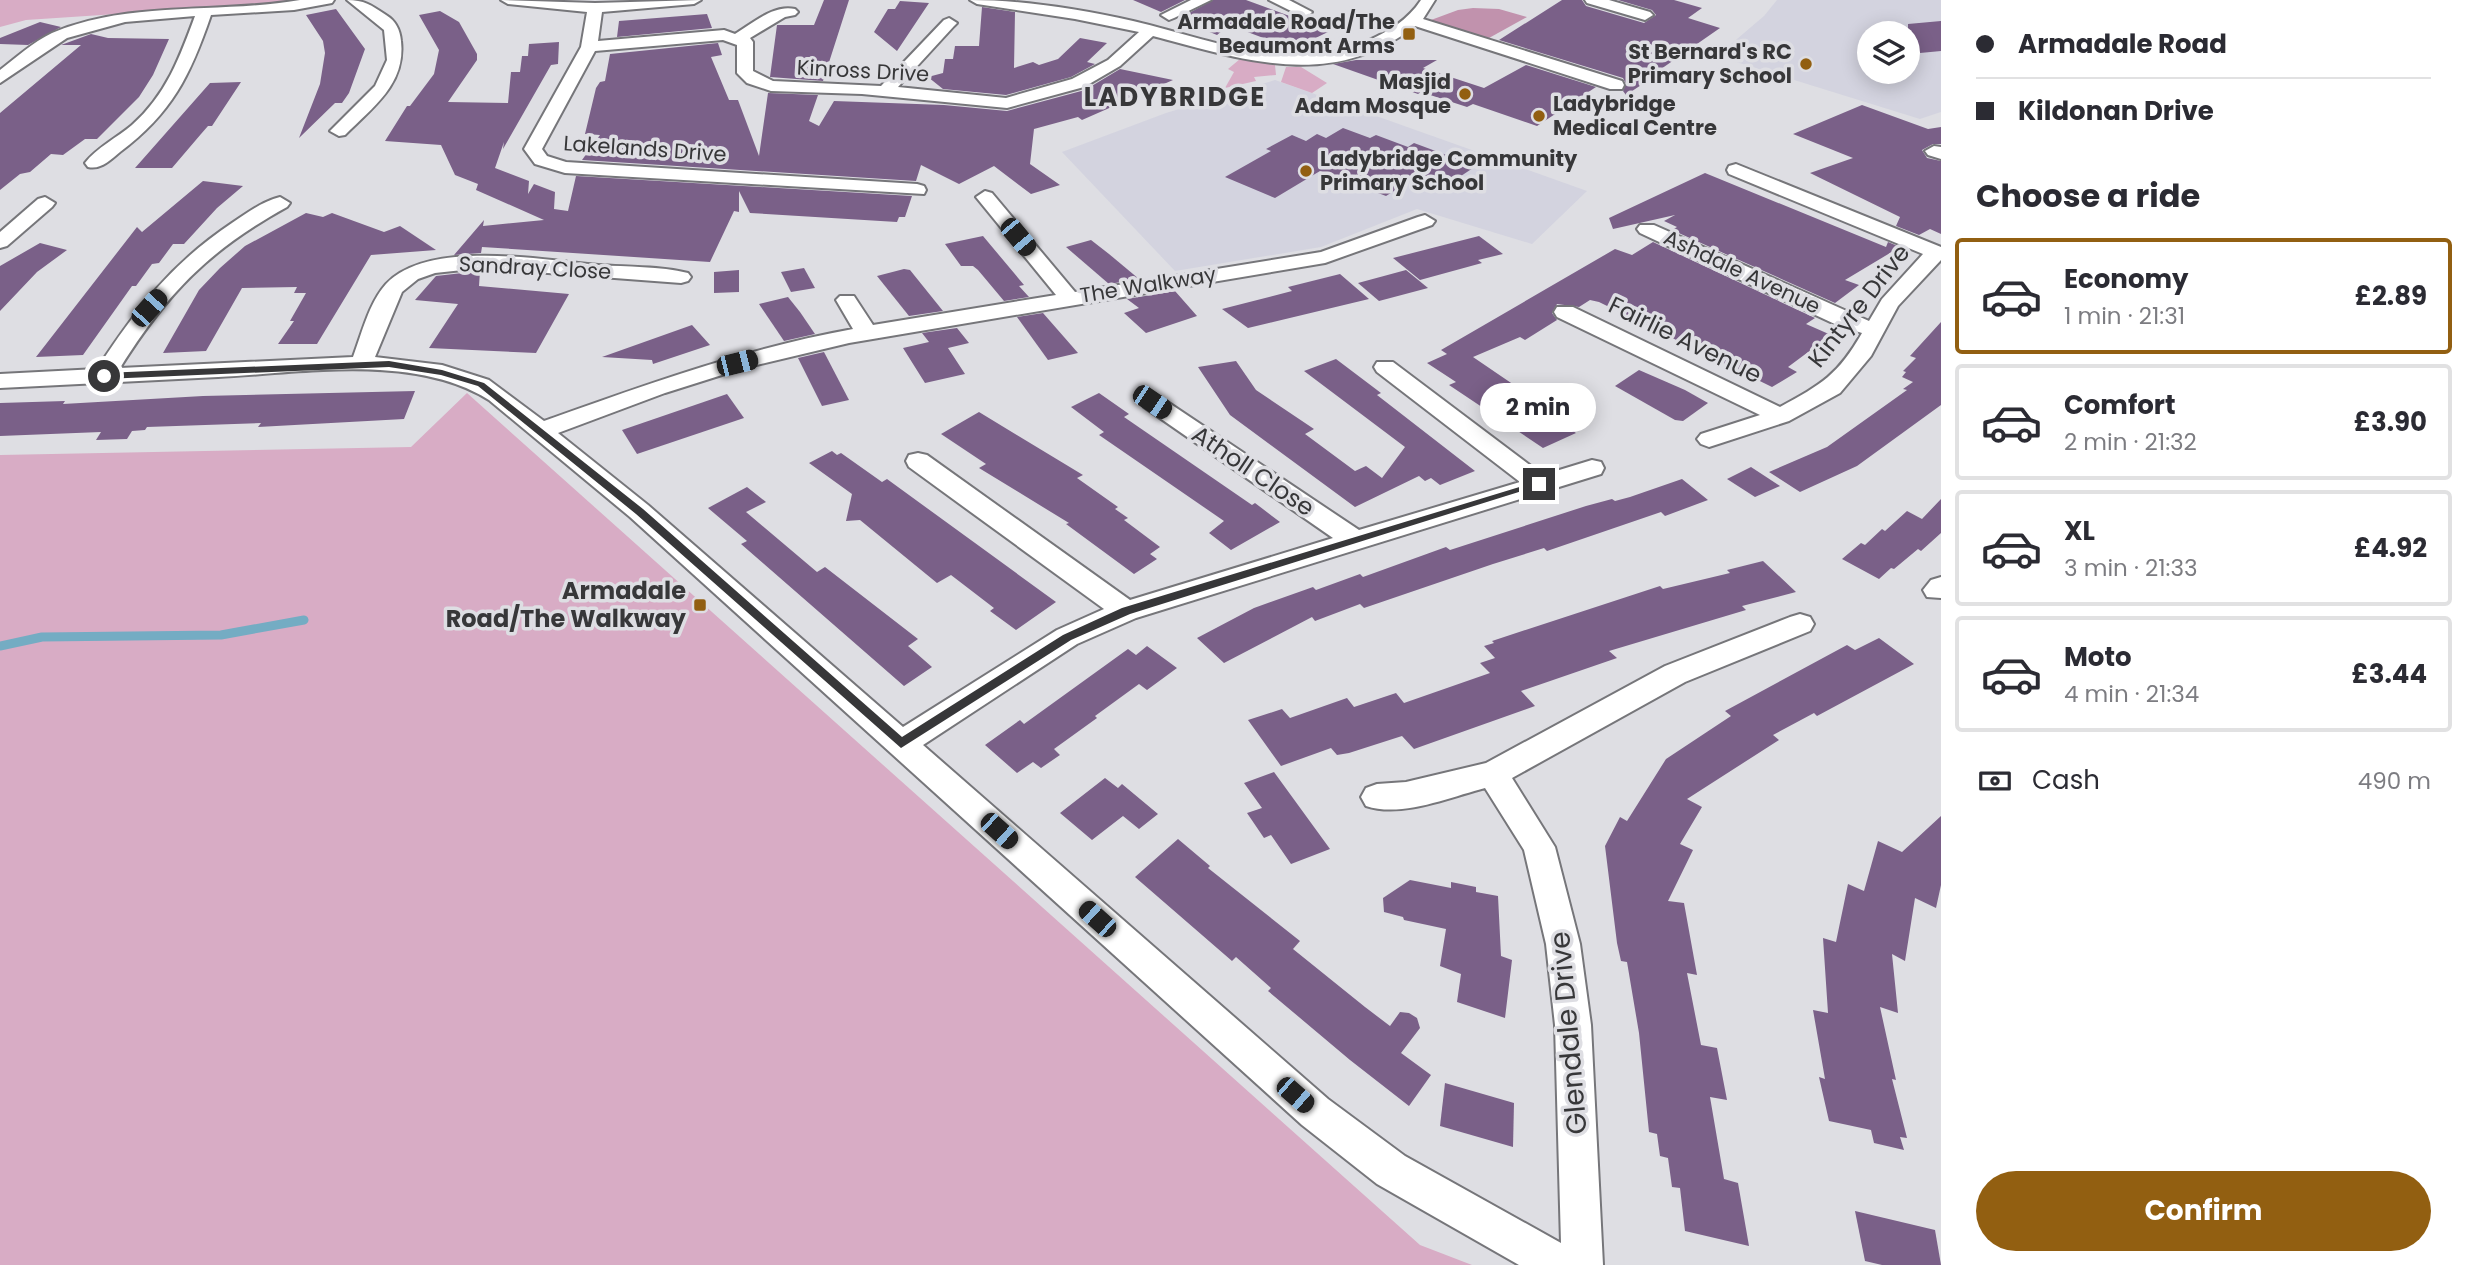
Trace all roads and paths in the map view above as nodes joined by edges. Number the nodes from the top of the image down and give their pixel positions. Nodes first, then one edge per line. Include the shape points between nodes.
1 (327, 0) edge
2 (354, 0) edge
3 (508, 0) edge
4 (694, 0) edge
5 (977, 0) edge
6 (1205, 0) edge
7 (1276, 0) edge
8 (1428, 0) edge
9 (1592, 0) edge
10 (996, 1) edge
11 (595, 8) junction
12 (790, 12) dead end
13 (1304, 12) dead end
14 (204, 13) junction
15 (1169, 15) dead end
16 (1645, 15) dead end
17 (1415, 21) junction
18 (949, 23) dead end
19 (1150, 30) junction
20 (739, 38) junction
21 (589, 47) junction
22 (0, 78) edge
23 (1616, 85) dead end
24 (885, 91) junction
25 (339, 131) dead end
26 (94, 163) dead end
27 (1736, 170) dead end
28 (916, 190) dead end
29 (985, 197) dead end
30 (45, 203) dead end
31 (280, 203) dead end
32 (1425, 221) dead end
33 (1647, 229) dead end
34 (0, 242) edge
35 (1938, 253) edge
36 (681, 277) dead end
37 (1068, 298) junction
38 (847, 300) dead end
39 (1566, 312) dead end
40 (1876, 330) junction
41 (866, 332) junction
42 (362, 363) junction
43 (1385, 367) dead end
44 (104, 376) junction
45 (0, 381) edge
46 (1152, 402) dead end
47 (1782, 416) junction
48 (540, 431) junction
49 (1709, 439) dead end
50 (918, 460) dead end
51 (1592, 468) dead end
52 (1539, 484) junction
53 (1353, 539) junction
54 (1126, 611) junction
55 (1800, 624) dead end
56 (901, 744) junction
57 (1493, 774) junction
58 (1377, 797) dead end
59 (1559, 1265) edge
60 (1582, 1265) edge

1 - 14 street
2 - 25 street via 392,30 395,60 382,88
3 - 11 street
4 - 11 street
5 - 10 street
6 - 15 street
7 - 13 street
8 - 17 street
9 - 16 street
10 - 19 street
11 - 21 street, Lakelands Drive
12 - 20 street
14 - 22 street via 133,18 63,34
14 - 26 street via 178,80 167,96 138,129
17 - 19 street via 1350,56 1310,62 1252,58
17 - 23 street
18 - 24 street
19 - 24 street, Kinross Drive via 1114,63 1087,78 1014,102
20 - 21 street via 708,35
20 - 24 street, Kinross Drive via 746,47 745,73 763,84
21 - 28 street, Lakelands Drive via 533,149 541,160
27 - 35 street
29 - 37 street
30 - 34 street
31 - 44 street via 225,235 195,260 149,308
32 - 37 street, The Walkway via 1325,257
33 - 40 street, Ashdale Avenue
35 - 40 street, Kintyre Drive via 1889,303
36 - 42 street, Sandray Close via 481,262 432,267 394,288
37 - 41 street, The Walkway
38 - 41 street
39 - 47 street, Fairlie Avenue
40 - 47 street, Kintyre Drive via 1832,388
41 - 48 street, The Walkway via 726,367
42 - 44 street
42 - 48 street via 418,368 481,384
43 - 52 street
44 - 45 street
46 - 53 street, Atholl Close
47 - 49 street, Kintyre Drive
48 - 56 street via 639,511
50 - 54 street
51 - 52 street
52 - 53 street
53 - 54 street
54 - 56 street via 1067,638
55 - 57 street via 1675,674
56 - 59 street via 1315,1112 1391,1170
57 - 58 street via 1406,795
57 - 60 street, Glendale Drive via 1539,847 1563,944 1573,1026

